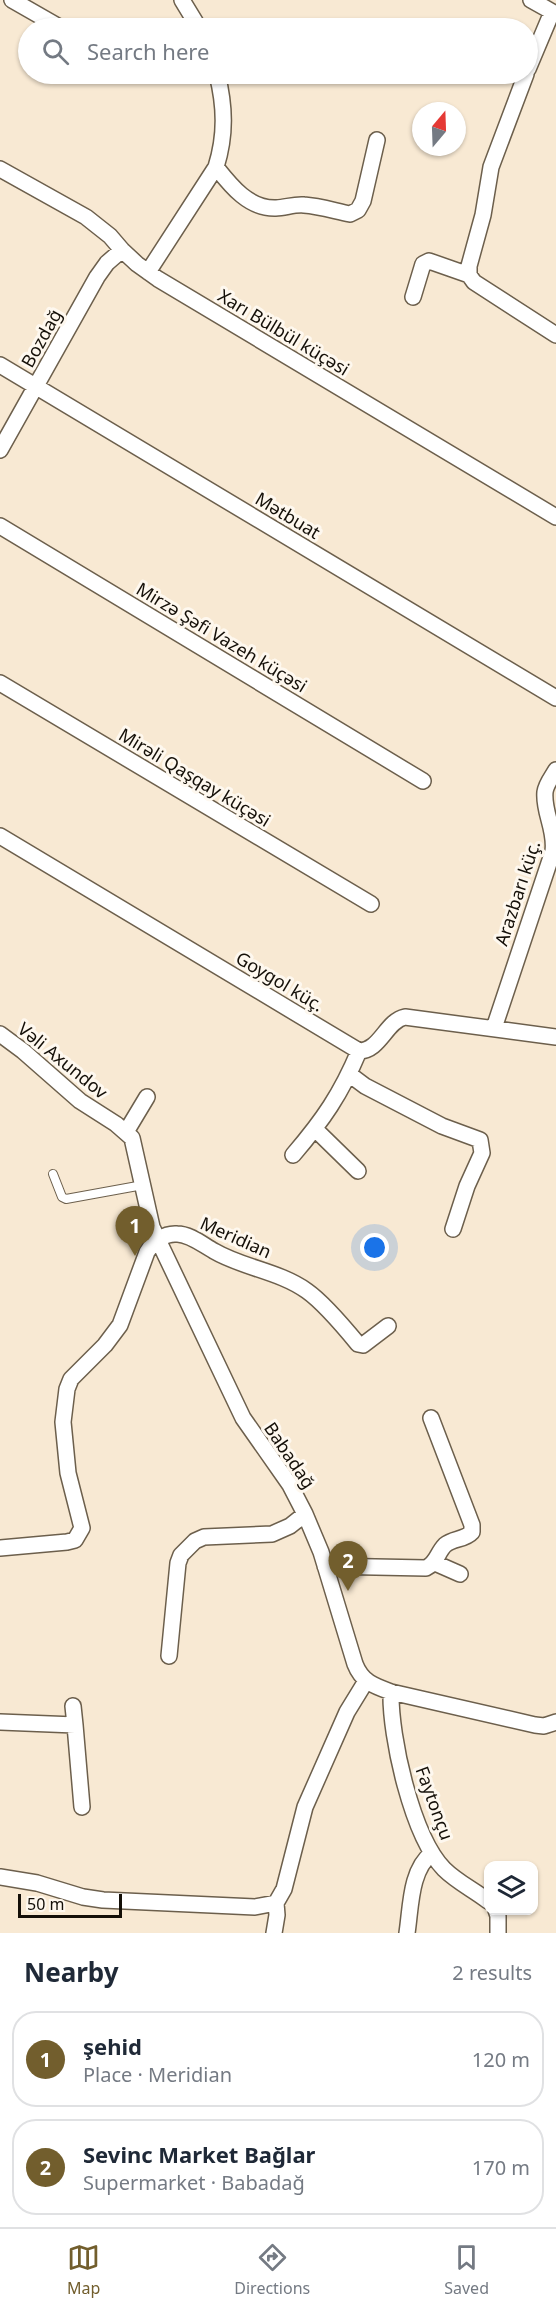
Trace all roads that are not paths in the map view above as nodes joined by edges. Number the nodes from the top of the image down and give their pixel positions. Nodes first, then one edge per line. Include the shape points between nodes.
1 (12, 0) edge
2 (182, 0) edge
3 (531, 0) edge
4 (554, 13) edge
5 (44, 18) edge
6 (192, 18) edge
7 (538, 47) edge
8 (219, 84) edge
9 (522, 84) edge
10 (377, 140) dead end
11 (216, 167) junction
12 (0, 169) edge
13 (122, 250) junction
14 (148, 272) junction
15 (469, 274) junction
16 (413, 297) dead end
17 (556, 335) edge
18 (0, 365) edge
19 (36, 387) junction
20 (0, 450) edge
21 (556, 518) edge
22 (0, 526) edge
23 (0, 683) edge
24 (556, 698) edge
25 (556, 770) edge
26 (423, 781) dead end
27 (0, 836) edge
28 (371, 904) dead end
29 (494, 1028) junction
30 (0, 1034) edge
31 (556, 1037) edge
32 (359, 1051) junction
33 (349, 1074) junction
34 (147, 1097) dead end
35 (315, 1129) junction
36 (126, 1132) junction
37 (293, 1155) dead end
38 (358, 1171) dead end
39 (53, 1174) dead end
40 (142, 1185) junction
41 (453, 1229) dead end
42 (158, 1240) junction
43 (388, 1326) dead end
44 (431, 1418) dead end
45 (304, 1514) junction
46 (0, 1548) edge
47 (435, 1563) junction
48 (325, 1566) junction
49 (460, 1574) dead end
50 (168, 1656) dead end
51 (366, 1681) junction
52 (392, 1692) junction
53 (73, 1706) dead end
54 (0, 1722) edge
55 (555, 1724) edge
56 (75, 1725) junction
57 (82, 1807) dead end
58 (432, 1853) junction
59 (0, 1877) edge
60 (484, 1897) edge
61 (276, 1903) junction
62 (498, 1915) edge
63 (274, 1933) edge
64 (407, 1933) edge
65 (498, 1933) edge

1 - 5 street
2 - 6 street
3 - 4 street
4 - 7 street
8 - 11 street via 224,114
9 - 15 street via 491,167
10 - 11 street via 363,201 350,214 300,205 272,209 260,206 246,199
11 - 14 street
12 - 13 street, Xarı Bülbül küçəsi via 86,217
13 - 14 street, Xarı Bülbül küçəsi
13 - 19 street, Bozdağ via 97,277
14 - 21 street, Xarı Bülbül küçəsi
15 - 16 street via 429,261 423,264
15 - 17 street via 474,282
18 - 19 street, Mətbuat
19 - 20 street, Bozdağ
19 - 24 street, Mətbuat
22 - 26 street, Mirzə Şəfi Vazeh küçəsi
23 - 28 street, Mirəli Qaşqay küçəsi
25 - 29 street, Arazbarı küç. via 545,791 554,833 553,851
27 - 32 street, Goygol küç.
29 - 31 street
29 - 32 street via 405,1017 395,1022 370,1049
30 - 36 street, Vəli Axundov via 80,1101
32 - 33 street
33 - 35 street
33 - 41 street via 442,1126 480,1140 482,1153 466,1186
34 - 36 street
35 - 37 street
35 - 38 street
36 - 40 street via 135,1143
39 - 40 lane via 66,1199
40 - 42 street
42 - 43 street, Meridian via 174,1234 190,1237 234,1261 293,1282 309,1292 358,1344 363,1345
42 - 45 street, Babadağ via 243,1418 290,1485
42 - 46 street via 147,1252 120,1325 71,1379 67,1389 63,1422 80,1533 67,1542
44 - 47 street via 473,1529 470,1535 446,1545
45 - 48 street, Babadağ
45 - 50 street via 272,1534 204,1537 181,1555
47 - 48 street via 426,1568
47 - 49 street
48 - 51 street, Babadağ via 355,1664
51 - 52 street
51 - 61 street via 343,1719 305,1807 284,1889
52 - 55 street via 535,1725
52 - 58 street, Faytonçu via 391,1714 403,1781
53 - 56 street
54 - 56 street
56 - 57 street
58 - 60 street, Faytonçu via 444,1868
58 - 64 street via 417,1870
59 - 61 street via 103,1900 255,1907
61 - 63 street
62 - 65 street

